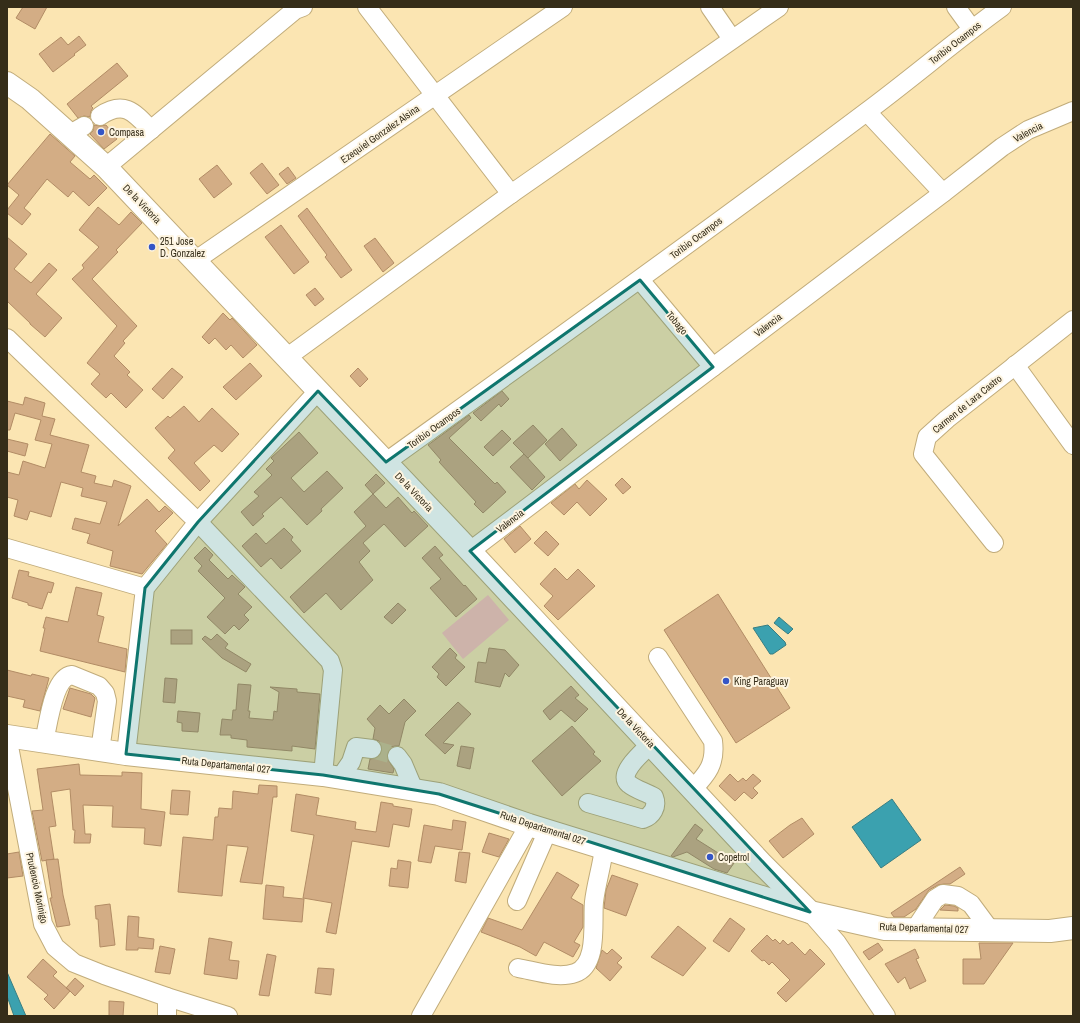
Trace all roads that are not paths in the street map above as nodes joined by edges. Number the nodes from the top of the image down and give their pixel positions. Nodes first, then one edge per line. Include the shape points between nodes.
1 (303, 7) edge
2 (367, 7) edge
3 (563, 7) edge
4 (710, 7) edge
5 (779, 7) edge
6 (956, 7) edge
7 (1002, 7) edge
8 (972, 28) junction
9 (732, 39) junction
10 (7, 83) edge
11 (435, 96) junction
12 (1073, 111) edge
13 (867, 112) junction
14 (100, 116) dead end
15 (151, 130) junction
16 (106, 167) junction
17 (943, 193) junction
18 (511, 194) junction
19 (196, 260) junction
20 (640, 280) junction
21 (1073, 320) edge
22 (7, 338) edge
23 (286, 358) junction
24 (1015, 365) junction
25 (713, 367) junction
26 (318, 391) junction
27 (1073, 445) edge
28 (386, 462) junction
29 (198, 522) junction
30 (994, 543) dead end
31 (7, 548) edge
32 (470, 551) junction
33 (145, 588) junction
34 (658, 657) dead end
35 (7, 736) edge
36 (326, 741) junction
37 (44, 742) junction
38 (651, 744) junction
39 (100, 750) junction
40 (126, 754) junction
41 (397, 756) tunnel mouth
42 (332, 777) junction
43 (693, 789) junction
44 (414, 790) junction
45 (588, 803) dead end
46 (538, 828) junction
47 (604, 848) junction
48 (517, 901) dead end
49 (810, 912) junction
50 (1073, 928) edge
51 (915, 929) junction
52 (991, 931) junction
53 (518, 968) dead end
54 (167, 997) junction
55 (167, 1016) edge
56 (228, 1016) edge
57 (421, 1016) edge
58 (886, 1016) edge

1 - 15 street via 295,10
2 - 11 street
3 - 11 street, Ezequiel Gonzalez Alsina
4 - 9 street
5 - 9 street
6 - 8 street
7 - 8 street, Toribio Ocampos
8 - 13 street, Toribio Ocampos
9 - 18 street
10 - 16 main road, De la Victoria via 77,130
11 - 18 street
11 - 19 street, Ezequiel Gonzalez Alsina
12 - 17 street, Valencia via 1028,130
13 - 17 street
13 - 20 street, Toribio Ocampos
14 - 15 street via 108,111 124,108 136,114
15 - 16 street
16 - 19 main road, De la Victoria
17 - 25 street, Valencia
18 - 23 street
19 - 23 main road, De la Victoria
20 - 25 street, Tobago
20 - 28 street, Toribio Ocampos
21 - 24 street, Carmen de Lara Castro
22 - 29 street
23 - 26 main road, De la Victoria
24 - 27 street
24 - 30 street, Carmen de Lara Castro via 927,438 923,454
25 - 32 street, Valencia
26 - 28 main road, De la Victoria
26 - 29 street
28 - 32 main road, De la Victoria
29 - 33 street
29 - 36 street via 330,661 333,670
31 - 33 street
32 - 38 main road, De la Victoria
33 - 40 street
34 - 43 street via 713,742 713,762 706,775
35 - 37 main road, Ruta Departamental 027
35 - 54 street, Prudencio Morinigo via 43,924 55,947 74,962
36 - 42 street
36 - 42 street via 364,748
37 - 39 main road, Ruta Departamental 027
37 - 39 street via 56,693 62,680 72,675 99,686 105,693 107,702
38 - 43 main road, De la Victoria
38 - 45 street via 633,761 626,779 631,786 654,797 655,807 650,815 643,819
39 - 40 main road, Ruta Departamental 027
40 - 42 main road, Ruta Departamental 027
41 - 44 street
42 - 44 main road, Ruta Departamental 027
43 - 49 main road, De la Victoria
44 - 46 main road, Ruta Departamental 027 via 438,794
46 - 47 main road, Ruta Departamental 027
46 - 48 street
46 - 57 street
47 - 49 main road, Ruta Departamental 027
47 - 53 street via 594,902 593,943 585,966 576,973 566,974 549,974
49 - 51 main road, Ruta Departamental 027 via 885,929
49 - 58 street via 837,943
50 - 52 main road, Ruta Departamental 027 via 1050,931
51 - 52 main road, Ruta Departamental 027
51 - 52 street via 935,899 943,894 958,896 971,904
54 - 55 street
54 - 56 street, Prudencio Morinigo

